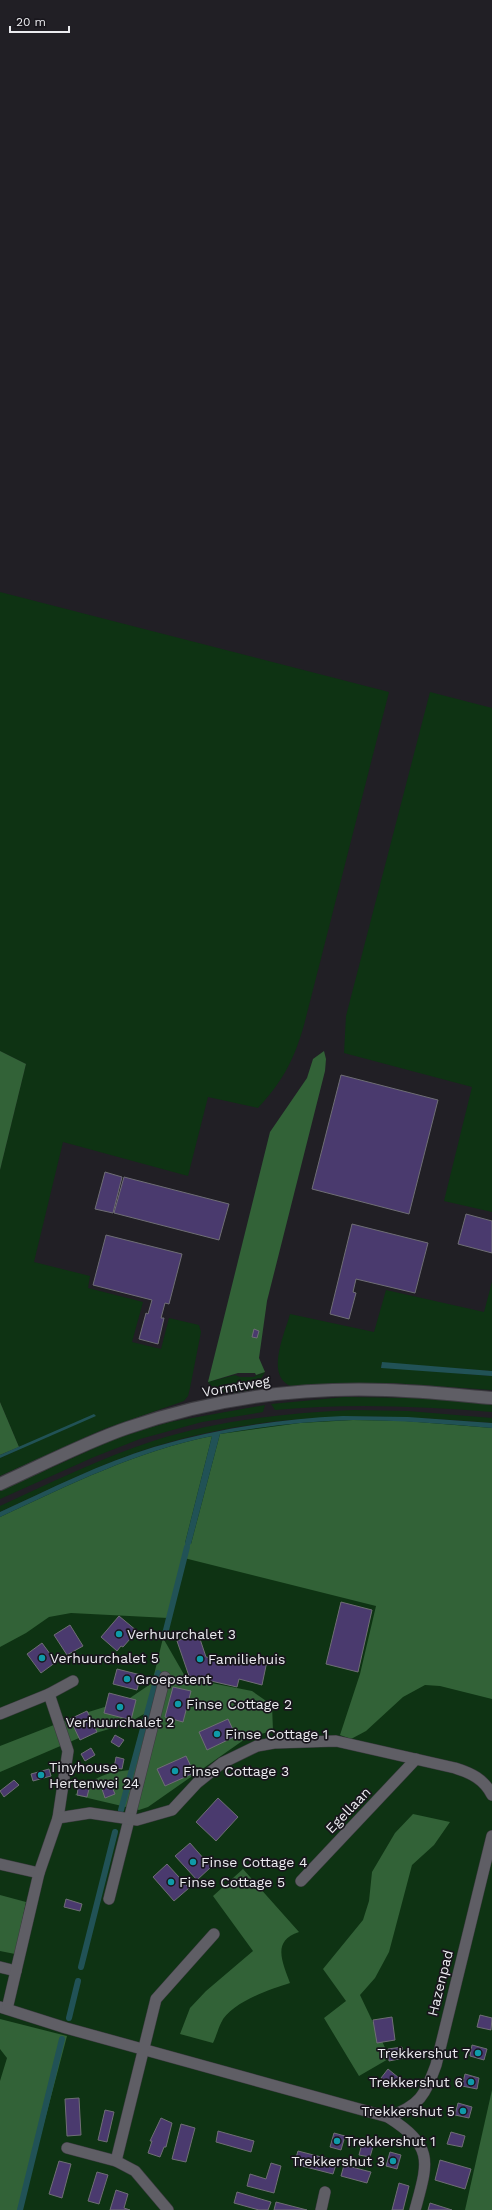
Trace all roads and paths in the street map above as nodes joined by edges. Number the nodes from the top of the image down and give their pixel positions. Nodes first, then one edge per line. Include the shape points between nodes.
1 (492, 1398) edge
2 (0, 1484) edge
3 (165, 1677) dead end
4 (73, 1681) dead end
5 (49, 1694) junction
6 (0, 1714) edge
7 (416, 1759) junction
8 (492, 1795) edge
9 (58, 1818) junction
10 (130, 1819) junction
11 (492, 1836) edge
12 (0, 1864) edge
13 (39, 1873) junction
14 (301, 1881) dead end
15 (109, 1899) dead end
16 (214, 1934) dead end
17 (0, 1967) edge
18 (16, 1971) junction
19 (4, 2008) edge
20 (144, 2049) junction
21 (388, 2117) junction
22 (67, 2148) dead end
23 (116, 2161) junction
24 (325, 2192) dead end
25 (168, 2210) edge
26 (321, 2210) edge
27 (415, 2210) edge

1 - 2 street, Vormtweg via 385,1390 317,1391 244,1399 179,1413 127,1428
3 - 10 lane
4 - 5 lane
5 - 6 lane
5 - 9 lane via 68,1750
7 - 8 lane via 472,1774 482,1781
7 - 10 lane via 336,1741 257,1746 222,1763 197,1783 172,1810 152,1817
7 - 14 lane, Egellaan
9 - 10 lane via 90,1813
9 - 13 lane
10 - 15 lane
11 - 21 lane, Hazenpad via 436,2065 426,2092 407,2111
12 - 13 lane
13 - 18 lane
16 - 20 lane via 156,1999
17 - 18 lane
18 - 19 lane
19 - 20 lane
20 - 21 lane
20 - 23 lane
21 - 27 lane via 414,2136 426,2156
22 - 23 lane
23 - 25 lane via 135,2172
24 - 26 lane

